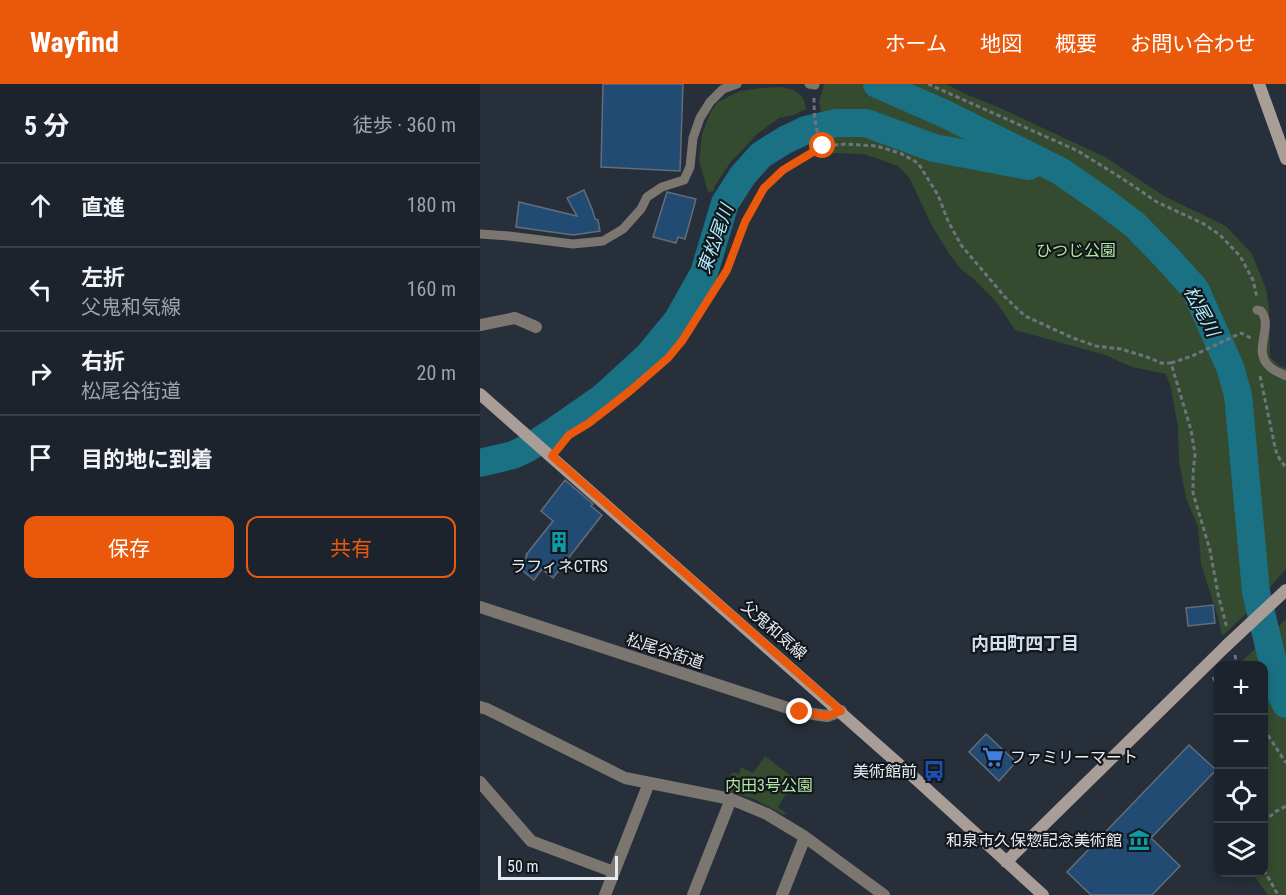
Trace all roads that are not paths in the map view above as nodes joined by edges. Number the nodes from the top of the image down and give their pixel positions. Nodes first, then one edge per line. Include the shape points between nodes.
1 (736, 84) edge
2 (809, 84) edge
3 (1259, 84) edge
4 (815, 85) edge
5 (1286, 159) edge
6 (480, 234) edge
7 (1257, 310) road end
8 (480, 325) edge
9 (536, 327) dead end
10 (1286, 376) edge
11 (480, 394) edge
12 (1286, 590) edge
13 (480, 607) edge
14 (480, 707) edge
15 (841, 711) junction
16 (480, 782) edge
17 (649, 783) junction
18 (731, 800) junction
19 (805, 837) junction
20 (1006, 862) junction
21 (614, 872) junction
22 (605, 895) edge
23 (693, 895) edge
24 (782, 895) edge
25 (884, 895) edge
26 (1043, 895) edge

1 - 6 lane via 723,89 700,118 684,180 647,197 622,229 603,241 573,244
2 - 4 lane
3 - 5 main road
7 - 10 lane via 1262,311 1267,322 1264,358 1268,366
8 - 9 street via 516,318
11 - 15 main road, 父鬼和気線
12 - 20 main road, bridge
13 - 15 street, 松尾谷街道 via 800,712 827,716
14 - 17 street via 625,777
15 - 20 main road, 父鬼和気線
16 - 21 street via 531,841
17 - 18 street
17 - 21 street
18 - 19 street via 767,814
18 - 23 street
19 - 24 street
19 - 25 street
20 - 26 main road, 父鬼和気線
21 - 22 street

